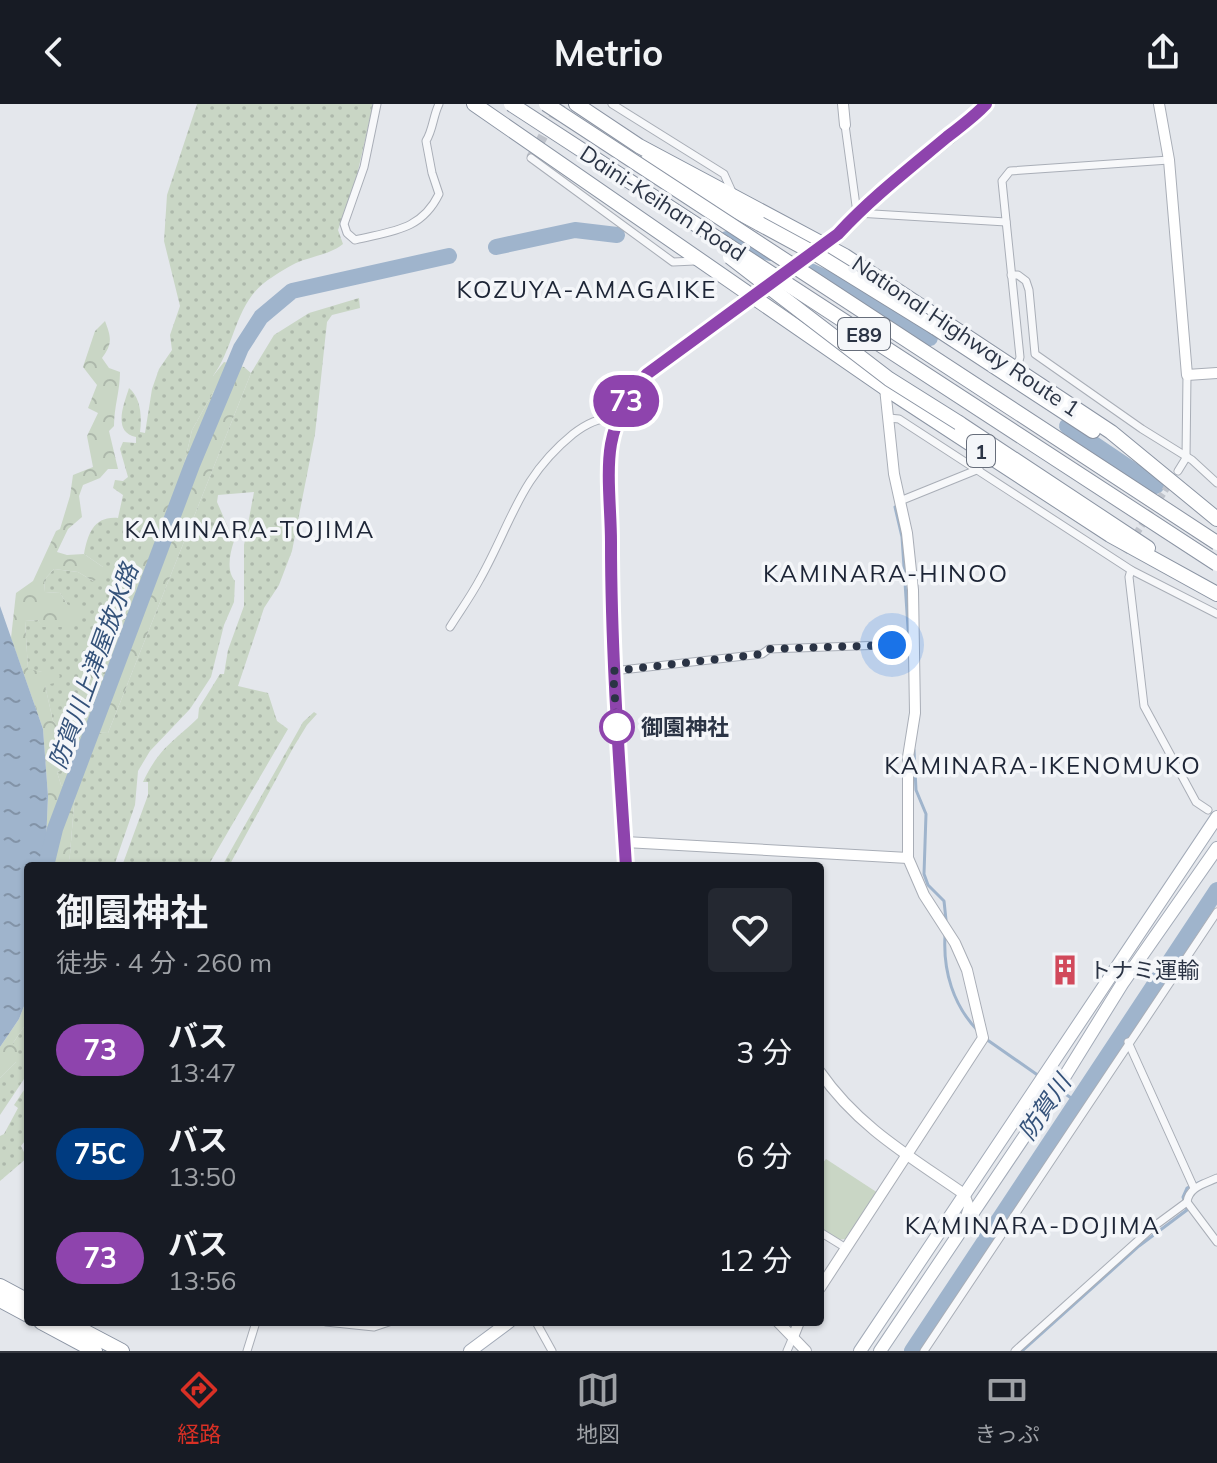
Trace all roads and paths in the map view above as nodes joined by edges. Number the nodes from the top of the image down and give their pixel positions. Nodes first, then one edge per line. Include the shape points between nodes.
1 (377, 104) edge
2 (439, 104) edge
3 (474, 104) edge
4 (511, 104) edge
5 (546, 104) edge
6 (576, 104) edge
7 (612, 104) edge
8 (843, 104) edge
9 (986, 104) edge
10 (1159, 104) edge
11 (845, 125) joint
12 (582, 128) junction
13 (557, 134) junction
14 (531, 158) dead end
15 (1169, 160) junction
16 (734, 198) junction
17 (857, 213) junction
18 (1006, 222) junction
19 (819, 248) junction
20 (701, 260) junction
21 (1011, 275) junction
22 (758, 292) junction
23 (1017, 369) junction
24 (1217, 373) edge
25 (1187, 375) junction
26 (885, 388) junction
27 (618, 418) junction
28 (889, 418) junction
29 (1186, 458) junction
30 (980, 469) junction
31 (1172, 472) junction
32 (1217, 483) edge
33 (900, 501) junction
34 (1217, 519) edge
35 (1217, 543) edge
36 (1124, 552) tunnel mouth
37 (1119, 561) junction
38 (1217, 564) edge
39 (1131, 570) junction
40 (1212, 592) edge
41 (1217, 614) edge
42 (450, 627) dead end
43 (914, 644) junction
44 (613, 671) junction
45 (1212, 814) edge
46 (625, 842) junction
47 (1217, 848) edge
48 (786, 852) junction
49 (908, 858) junction
50 (626, 862) edge
51 (785, 862) edge
52 (1217, 912) edge
53 (1128, 1042) junction
54 (824, 1077) edge
55 (909, 1155) junction
56 (1217, 1178) edge
57 (1194, 1188) junction
58 (964, 1194) junction
59 (1187, 1202) junction
60 (964, 1225) junction
61 (824, 1234) edge
62 (1217, 1242) edge
63 (846, 1248) junction
64 (824, 1282) edge
65 (0, 1286) edge
66 (24, 1299) edge
67 (0, 1300) edge
68 (24, 1313) edge
69 (48, 1326) edge
70 (75, 1326) edge
71 (255, 1326) edge
72 (504, 1326) edge
73 (538, 1326) edge
74 (782, 1326) edge
75 (797, 1326) edge
76 (793, 1337) junction
77 (95, 1351) edge
78 (122, 1351) edge
79 (247, 1351) edge
80 (470, 1351) edge
81 (552, 1351) edge
82 (787, 1351) edge
83 (806, 1351) edge
84 (860, 1351) edge
85 (880, 1351) edge
86 (924, 1351) edge
87 (1015, 1351) edge

1 - 2 street via 364,167 344,224 355,240 406,227 425,217 437,199 426,141
3 - 20 highway, 1
4 - 13 highway, Daini-Keihan Road / E89, bridge
5 - 12 highway, Daini-Keihan Road / E89, bridge
6 - 16 highway, National Highway Route 1
7 - 16 street via 724,174
8 - 11 street
9 - 17 main road
10 - 15 street
11 - 17 street
12 - 31 highway, bridge via 819,256 1071,418
12 - 35 highway, Daini-Keihan Road / E89, bridge
13 - 38 highway, Daini-Keihan Road / E89, bridge
13 - 40 highway, bridge via 889,379
14 - 20 street via 673,262
15 - 18 street via 1010,171 1002,181
15 - 25 street
16 - 19 highway, National Highway Route 1
17 - 18 street
17 - 19 main road
18 - 21 street
19 - 22 main road, bridge
19 - 23 highway, National Highway Route 1 via 845,256
20 - 22 highway, 1
21 - 23 street
21 - 29 street via 1026,281 1029,290 1035,354
22 - 26 highway, 1
22 - 27 main road via 647,374
23 - 31 highway, National Highway Route 1
24 - 25 street
25 - 29 street
26 - 28 street
26 - 40 highway, 1 via 1110,535
27 - 42 street via 606,416 590,423 548,457 519,497 481,578
27 - 44 main road via 611,445
28 - 30 street via 899,419
28 - 33 street
29 - 31 street
29 - 32 street
30 - 33 street
30 - 37 street
31 - 34 highway, National Highway Route 1
33 - 43 street via 913,590
36 - 37 street
37 - 39 street
39 - 41 street
39 - 45 street via 1144,706 1196,802
43 - 44 street via 769,649
43 - 49 street
44 - 46 main road
45 - 58 main road
46 - 48 street
46 - 50 main road
47 - 60 main road
48 - 49 street
48 - 51 street
49 - 55 street via 967,970 983,1038
52 - 53 street
53 - 57 street
53 - 86 street
54 - 55 street via 850,1112
55 - 58 street
55 - 63 street
56 - 57 street
57 - 59 street
58 - 60 street via 969,1207
58 - 84 main road
59 - 62 street
59 - 87 street
60 - 85 main road
61 - 63 street
63 - 64 street
65 - 66 highway
67 - 68 highway
69 - 77 highway
70 - 78 highway
71 - 79 street
72 - 80 main road
73 - 81 street
74 - 76 street
75 - 76 street
76 - 82 street
76 - 83 street

